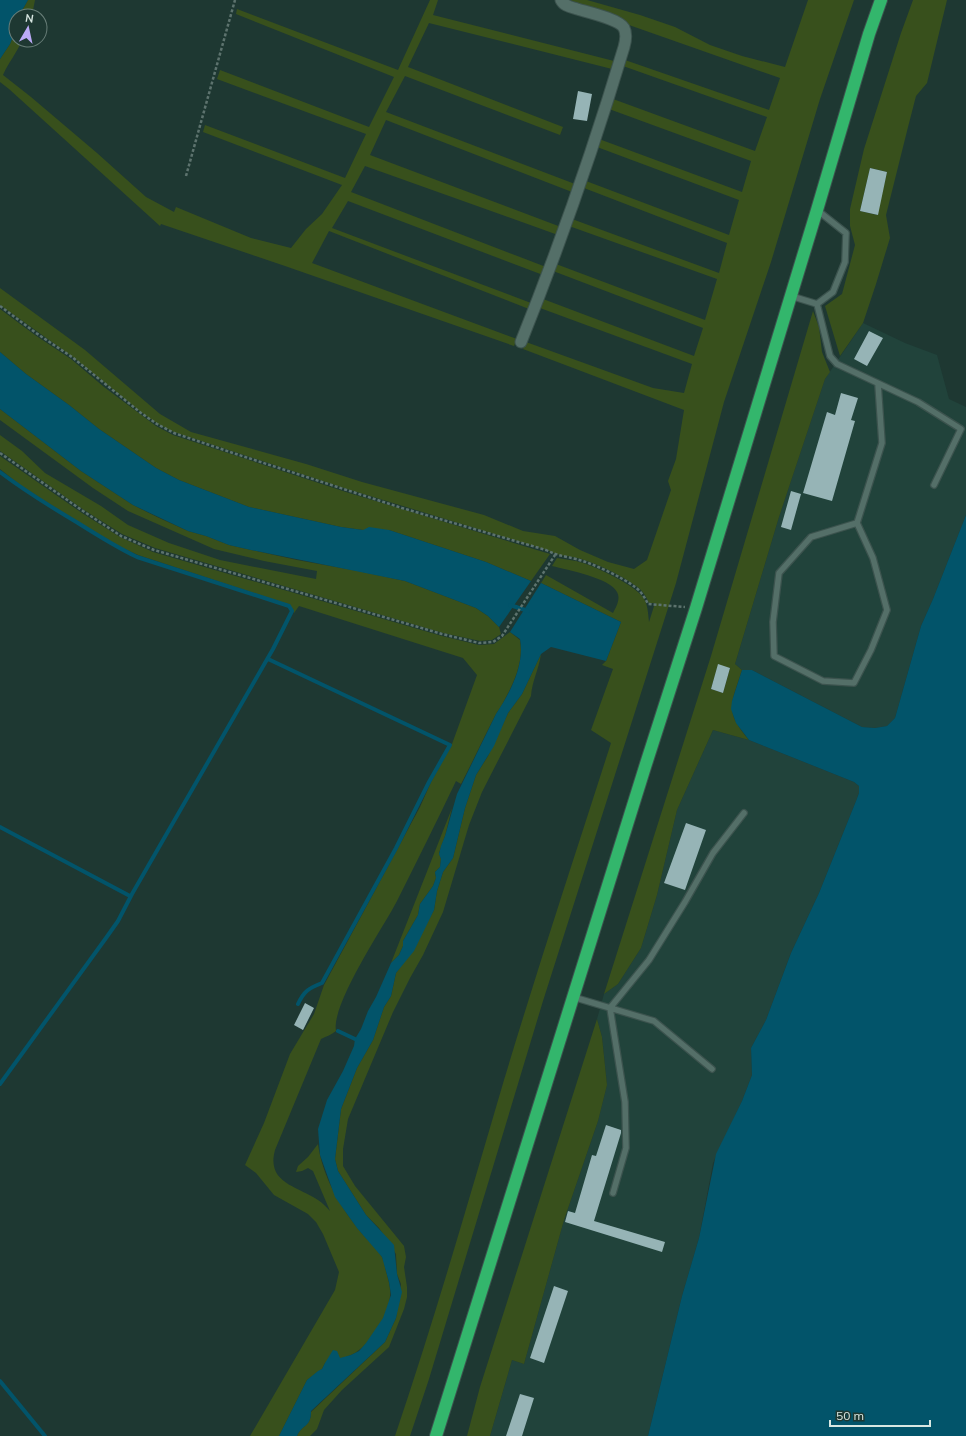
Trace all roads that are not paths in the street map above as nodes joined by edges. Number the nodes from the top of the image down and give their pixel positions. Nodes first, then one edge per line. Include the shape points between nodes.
1 (561, 0) edge
2 (881, 0) edge
3 (817, 210) junction
4 (790, 296) junction
5 (817, 304) junction
6 (521, 342) dead end
7 (878, 384) junction
8 (934, 485) dead end
9 (857, 523) junction
10 (744, 813) dead end
11 (573, 996) junction
12 (610, 1008) junction
13 (712, 1069) dead end
14 (613, 1193) dead end
15 (436, 1436) edge

1 - 6 street via 567,6 622,26 626,37 593,150
2 - 3 highway
3 - 4 highway
3 - 5 lane via 846,233 845,262 833,292
4 - 5 lane
4 - 11 highway via 696,608
5 - 7 lane via 830,356 836,364
7 - 8 lane via 918,402 961,429
7 - 9 lane via 882,443
9 - 9 lane via 811,537 779,573 774,622 774,656 823,681 854,682 871,650 887,610 873,558
10 - 12 lane via 713,853 649,960
11 - 12 lane
11 - 15 highway
12 - 13 lane via 654,1021
12 - 14 lane via 625,1102 626,1148

